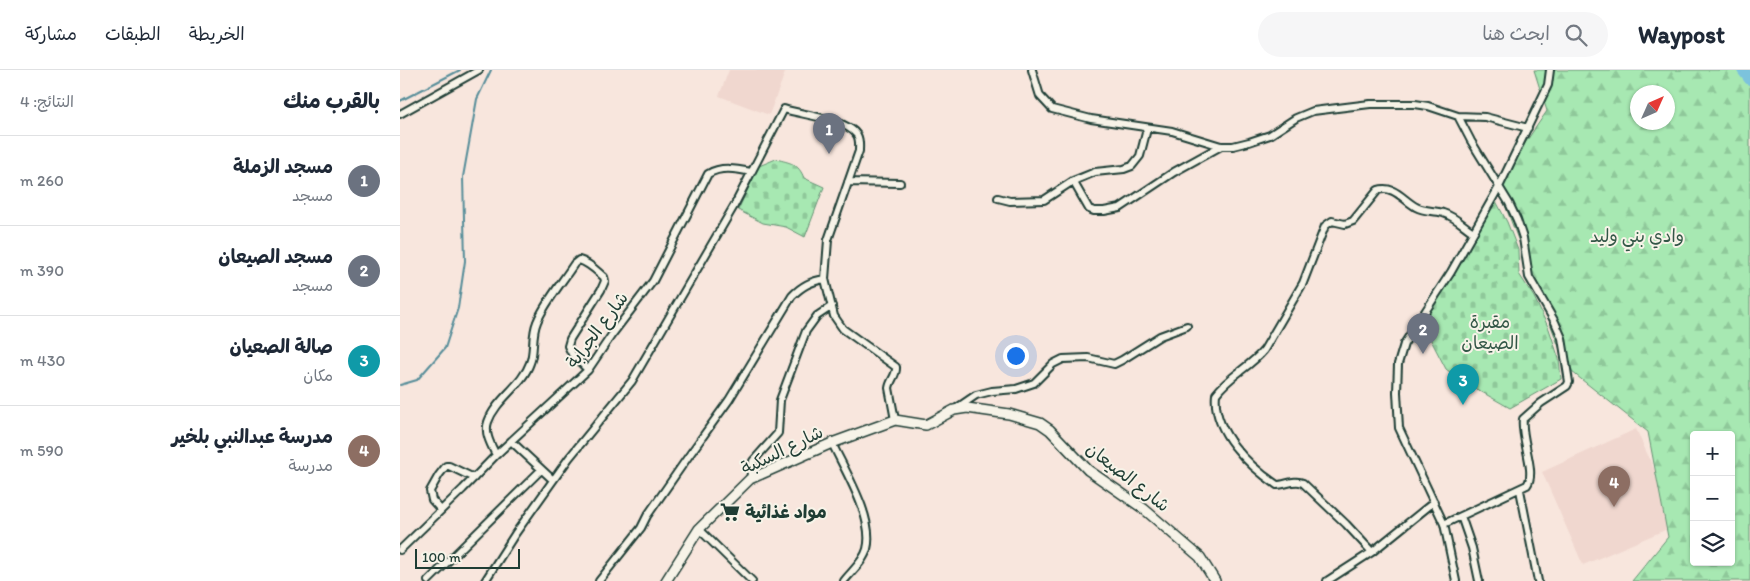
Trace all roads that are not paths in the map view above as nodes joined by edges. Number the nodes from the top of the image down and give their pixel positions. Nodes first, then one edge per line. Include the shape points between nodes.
1 (479, 70) edge
2 (1032, 70) edge
3 (1550, 70) edge
4 (400, 114) edge
5 (1458, 116) junction
6 (1147, 128) junction
7 (1528, 128) junction
8 (1221, 146) junction
9 (751, 172) junction
10 (1073, 181) junction
11 (848, 182) junction
12 (900, 184) dead end
13 (1499, 187) junction
14 (998, 198) dead end
15 (1473, 232) junction
16 (825, 279) junction
17 (832, 306) junction
18 (1187, 326) dead end
19 (588, 370) junction
20 (954, 410) junction
21 (895, 420) junction
22 (511, 441) junction
23 (832, 443) junction
24 (496, 455) junction
25 (541, 470) junction
26 (474, 478) junction
27 (750, 479) junction
28 (553, 480) junction
29 (1520, 490) junction
30 (1434, 502) junction
31 (441, 510) junction
32 (1461, 516) junction
33 (1444, 524) junction
34 (699, 529) junction
35 (400, 550) edge
36 (1372, 552) junction
37 (1212, 579) edge
38 (428, 581) edge
39 (485, 581) edge
40 (600, 581) edge
41 (666, 581) edge
42 (752, 581) edge
43 (844, 581) edge
44 (1327, 581) edge
45 (1456, 581) edge
46 (1479, 581) edge
47 (1538, 581) edge

1 - 4 street
2 - 6 street via 1040,96 1052,109
3 - 7 street via 1548,85
5 - 7 street via 1485,117
5 - 8 street via 1415,104 1370,104 1314,112 1296,118 1270,135
5 - 13 street
6 - 8 street via 1172,131
6 - 10 street via 1140,156 1132,166 1095,172
7 - 13 street
8 - 10 street via 1120,208 1089,209
9 - 11 street via 784,109 838,123 857,134 860,151
9 - 19 street, شارع الجرابة via 727,168 708,174 653,281
9 - 28 street via 632,381
10 - 14 street via 1044,200
11 - 12 street
11 - 16 street via 828,240
13 - 15 street
13 - 29 street via 1523,238 1531,281 1562,338 1569,382 1524,419 1522,433 1531,477
15 - 30 street via 1404,344 1398,364 1399,428
15 - 36 street via 1443,212 1414,206 1395,191 1378,190 1353,221 1345,224 1332,221 1325,226 1303,283 1264,350 1216,394 1220,424 1243,456 1277,485 1296,481 1303,483
16 - 17 street
16 - 40 street via 813,281 792,296 729,400 641,528
17 - 21 street via 834,316 843,329 896,367 889,383
17 - 27 street via 817,316 806,331 780,400 778,433 753,461
18 - 20 street via 1160,336 1114,364 1088,358 1063,360 1053,364 1034,383 976,395
19 - 22 street, شارع الجرابة
19 - 24 street via 568,346 605,281 600,273 579,260 537,321 530,363 487,424 488,437
20 - 21 main road, شارع الصيعان via 926,425
20 - 37 main road, شارع الصيعان via 967,408 1009,414 1050,430 1088,470 1144,509 1200,556
21 - 23 main road, شارع السكبة
22 - 24 street, شارع الجرابة
22 - 25 street
23 - 27 main road, شارع السكبة
23 - 43 street via 865,514 868,533 866,552
24 - 26 street, شارع الجرابة
25 - 28 street
25 - 38 street
26 - 31 street, شارع الجرابة
26 - 31 street via 449,466 443,469 430,491 432,500
27 - 34 main road, شارع السكبة
28 - 39 street
29 - 32 street
29 - 47 street
30 - 33 street
30 - 36 street
31 - 35 street, شارع الجرابة
32 - 33 street
32 - 46 street
33 - 45 street
34 - 41 main road, شارع السكبة
34 - 42 street
36 - 44 street

